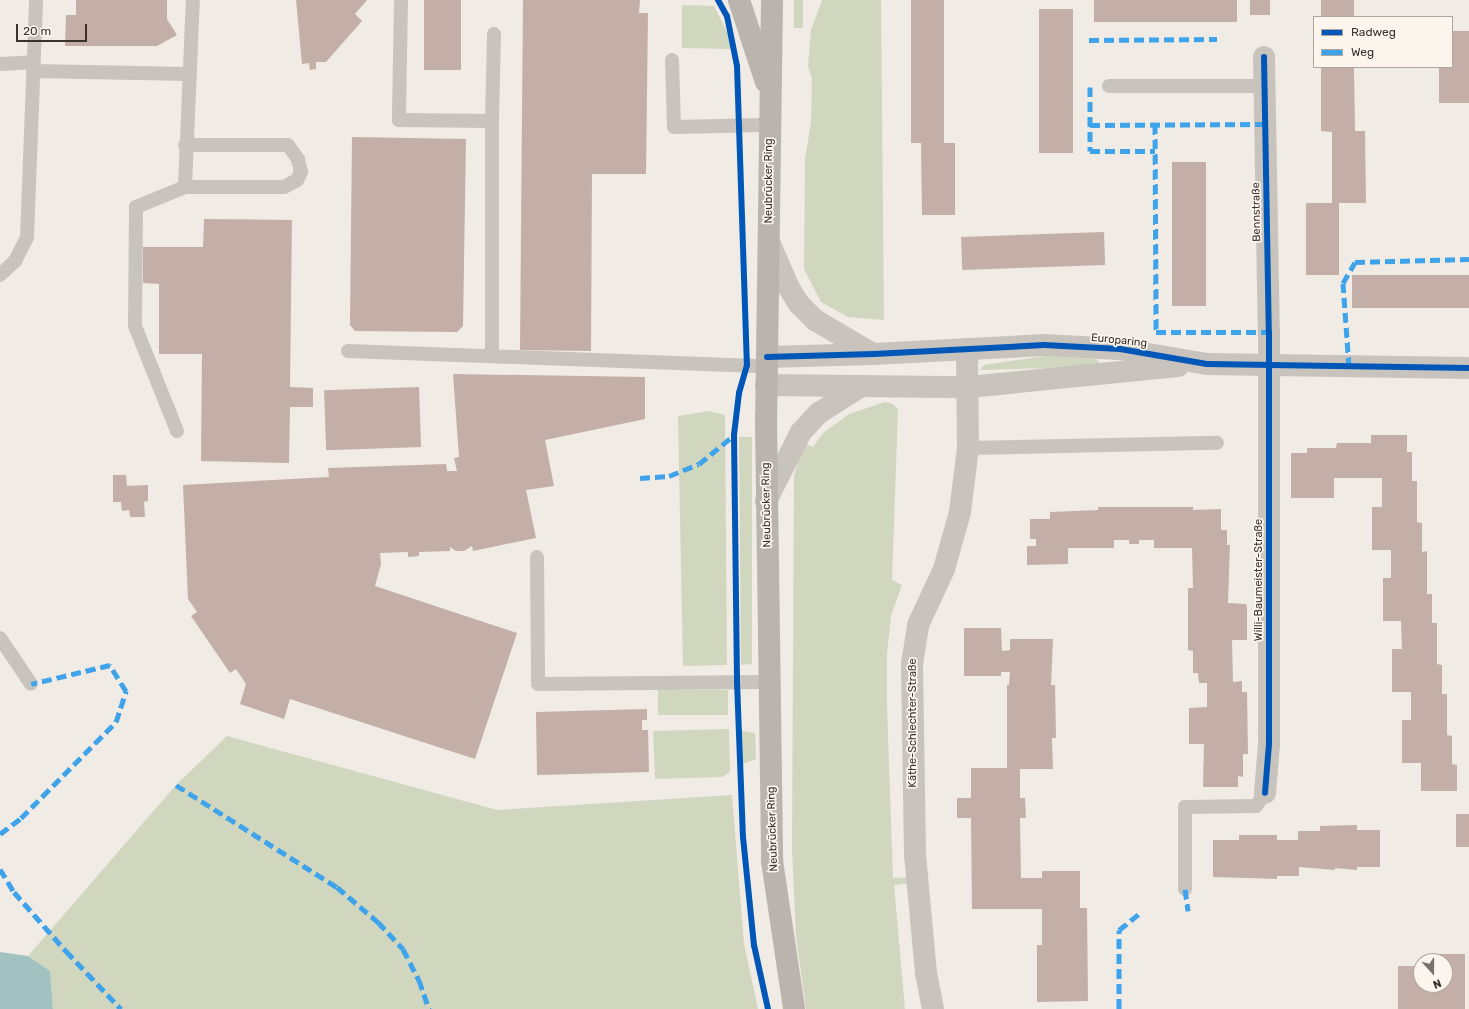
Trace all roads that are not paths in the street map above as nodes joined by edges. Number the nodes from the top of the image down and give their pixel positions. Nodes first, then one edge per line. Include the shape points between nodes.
1 (36, 0) edge
2 (193, 0) edge
3 (401, 0) edge
4 (783, 0) edge
5 (739, 2) edge
6 (773, 10) edge
7 (494, 34) dead end
8 (1264, 57) dead end
9 (672, 60) dead end
10 (0, 64) edge
11 (33, 66) junction
12 (189, 74) junction
13 (1109, 86) dead end
14 (1264, 86) junction
15 (769, 93) junction
16 (492, 121) junction
17 (770, 125) junction
18 (185, 146) junction
19 (185, 187) junction
20 (769, 242) junction
21 (0, 275) edge
22 (967, 349) junction
23 (348, 351) dead end
24 (874, 354) junction
25 (492, 356) junction
26 (1207, 364) junction
27 (1268, 367) junction
28 (1469, 368) edge
29 (767, 369) junction
30 (861, 386) junction
31 (969, 387) junction
32 (177, 431) dead end
33 (1218, 443) dead end
34 (968, 448) junction
35 (766, 501) junction
36 (537, 557) dead end
37 (0, 638) edge
38 (770, 682) junction
39 (31, 684) dead end
40 (1265, 793) joint
41 (1185, 889) dead end
42 (794, 1009) edge
43 (933, 1009) edge

1 - 11 lane
2 - 12 lane
3 - 16 lane via 399,120
4 - 6 main road
5 - 15 main road
6 - 15 main road, Neubrücker Ring
7 - 16 lane
8 - 14 street, Bennstraße
9 - 17 lane via 674,127
10 - 11 lane
11 - 12 lane
11 - 21 lane via 27,237 15,261
12 - 18 lane
13 - 14 lane
14 - 27 street, Bennstraße
15 - 17 main road, Neubrücker Ring
16 - 25 lane
17 - 20 main road, Neubrücker Ring
18 - 19 lane
18 - 19 lane via 288,145 298,159 301,172 297,180 284,187
19 - 32 lane via 136,207 135,326
20 - 24 street via 789,288 799,304 815,320
20 - 29 main road, Neubrücker Ring
22 - 24 street, Europaring
22 - 26 street, Europaring via 1059,345 1120,349
22 - 31 street, Käthe-Schlechter-Straße
23 - 25 lane
24 - 29 street, Europaring
25 - 29 lane
26 - 27 street, Europaring
26 - 31 street, Europaring
27 - 28 street, Europaring
27 - 40 street, Willi-Baumeister-Straße via 1269,744
29 - 30 street, Europaring
29 - 35 main road, Neubrücker Ring
30 - 31 street, Europaring
30 - 35 street via 819,412 801,432
31 - 34 street, Käthe-Schlechter-Straße
33 - 34 lane
34 - 43 street, Käthe-Schlechter-Straße via 960,512 944,569 918,625 912,664 915,855 926,973
35 - 38 main road, Neubrücker Ring
36 - 38 lane via 538,684
37 - 39 lane
38 - 42 main road, Neubrücker Ring via 772,861
40 - 41 lane via 1256,806 1185,807

